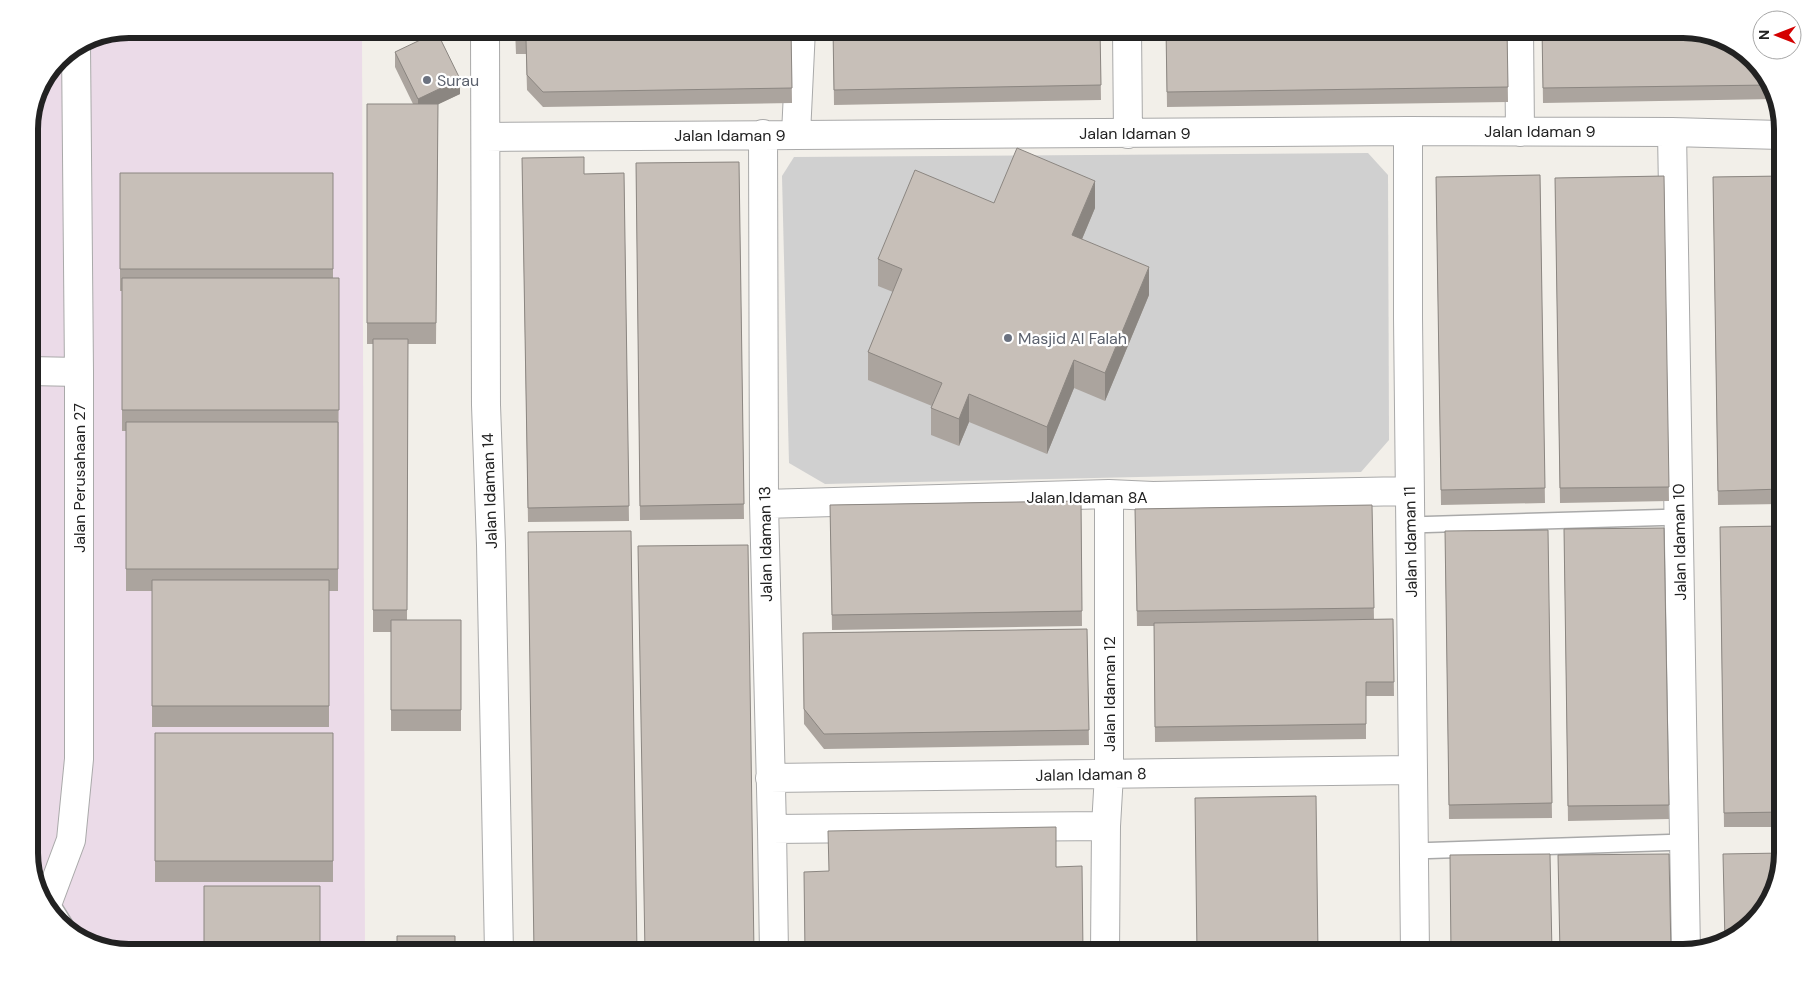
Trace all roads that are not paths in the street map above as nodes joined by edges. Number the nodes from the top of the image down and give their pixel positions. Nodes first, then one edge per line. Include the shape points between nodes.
1 (485, 38) edge
2 (801, 38) edge
3 (1127, 38) edge
4 (1519, 38) edge
5 (76, 54) edge
6 (1408, 131) junction
7 (1520, 132) junction
8 (1672, 132) junction
9 (763, 134) junction
10 (796, 134) junction
11 (1128, 134) junction
12 (1774, 135) edge
13 (486, 137) junction
14 (38, 371) edge
15 (79, 372) junction
16 (1410, 491) junction
17 (1110, 494) junction
18 (764, 504) junction
19 (1679, 517) junction
20 (1410, 525) junction
21 (1412, 770) junction
22 (1109, 774) junction
23 (770, 778) junction
24 (1106, 826) junction
25 (772, 829) junction
26 (1684, 842) junction
27 (1414, 851) junction
28 (48, 895) edge
29 (499, 944) edge
30 (774, 944) edge
31 (1105, 944) edge
32 (1415, 944) edge
33 (1686, 944) edge

1 - 13 street, Jalan Idaman 14
2 - 10 street
3 - 11 street
4 - 7 street
5 - 15 street, Jalan Perusahaan 27
6 - 7 street, Jalan Idaman 9
6 - 11 street, Jalan Idaman 9
6 - 16 street, Jalan Idaman 11
7 - 8 street, Jalan Idaman 9
8 - 12 street, Jalan Idaman 9
8 - 19 street, Jalan Idaman 10
9 - 10 street, Jalan Idaman 9
9 - 13 street, Jalan Idaman 9
9 - 18 street, Jalan Idaman 13
10 - 11 street, Jalan Idaman 9
13 - 29 street, Jalan Idaman 14 via 486,405
14 - 15 street
15 - 28 street, Jalan Perusahaan 27 via 79,759 71,840
16 - 17 street, Jalan Idaman 8A
16 - 20 street, Jalan Idaman 11
17 - 18 street, Jalan Idaman 8A
17 - 22 street, Jalan Idaman 12
18 - 23 street, Jalan Idaman 13
19 - 20 lane
19 - 26 street, Jalan Idaman 10
20 - 21 street, Jalan Idaman 11
21 - 22 street, Jalan Idaman 8
21 - 27 street, Jalan Idaman 11
22 - 23 street, Jalan Idaman 8
22 - 24 street, Jalan Idaman 12
23 - 25 street, Jalan Idaman 13
24 - 25 street
24 - 31 street, Jalan Idaman 12
25 - 30 street, Jalan Idaman 13
26 - 27 lane
26 - 33 street, Jalan Idaman 10
27 - 32 street, Jalan Idaman 11

